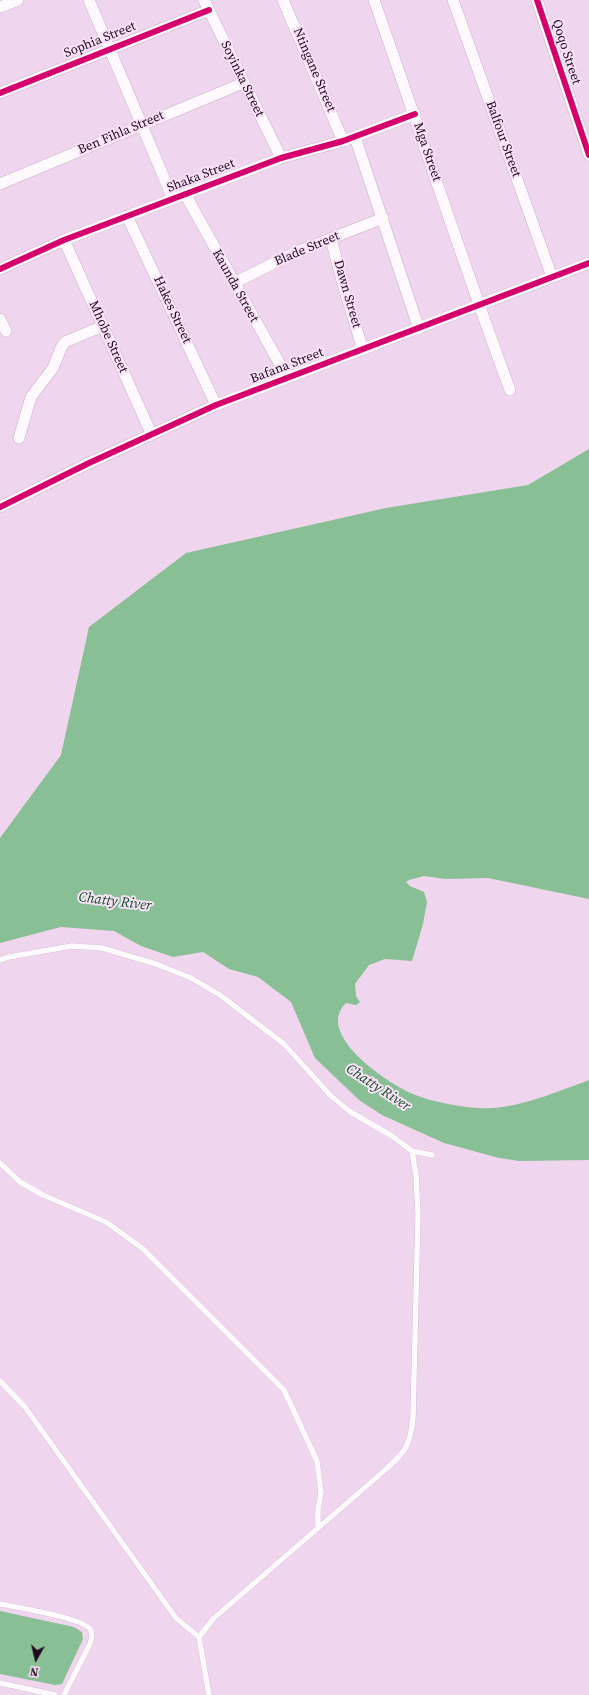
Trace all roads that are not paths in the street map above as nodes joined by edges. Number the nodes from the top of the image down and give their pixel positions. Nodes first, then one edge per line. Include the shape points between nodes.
1 (18, 0) edge
2 (89, 0) edge
3 (283, 0) edge
4 (374, 0) edge
5 (453, 0) edge
6 (537, 0) edge
7 (206, 5) edge
8 (0, 7) edge
9 (109, 48) junction
10 (243, 83) junction
11 (0, 93) edge
12 (415, 114) junction
13 (141, 124) junction
14 (355, 137) junction
15 (343, 141) junction
16 (589, 156) edge
17 (281, 158) junction
18 (0, 184) edge
19 (185, 194) junction
20 (173, 199) junction
21 (127, 216) junction
22 (383, 218) junction
23 (331, 239) junction
24 (64, 240) junction
25 (589, 263) edge
26 (0, 269) edge
27 (552, 277) junction
28 (234, 283) junction
29 (479, 305) junction
30 (0, 319) edge
31 (103, 326) junction
32 (419, 329) junction
33 (6, 331) dead end
34 (363, 350) junction
35 (287, 377) junction
36 (510, 390) dead end
37 (216, 405) junction
38 (151, 433) junction
39 (19, 438) dead end
40 (0, 507) edge
41 (0, 960) edge
42 (412, 1151) junction
43 (432, 1155) dead end
44 (0, 1163) edge
45 (0, 1381) edge
46 (318, 1527) junction
47 (0, 1604) edge
48 (199, 1637) junction
49 (0, 1683) edge
50 (56, 1695) edge
51 (64, 1695) edge
52 (209, 1695) edge

1 - 8 street
2 - 9 street
3 - 15 street, Ntingane Street
4 - 12 street, Mga Street
5 - 27 street, Balfour Street
6 - 16 street, Qoqo Street
7 - 9 street, Sophia Street
7 - 10 street, Soyinka Street
9 - 11 street, Sophia Street
9 - 13 street
10 - 13 street, Ben Fihla Street
10 - 17 street, Soyinka Street
12 - 14 street, Shaka Street
12 - 29 street, Mga Street
13 - 18 street, Ben Fihla Street
13 - 20 street
14 - 15 street, Shaka Street
14 - 22 street
15 - 17 street, Shaka Street
17 - 19 street, Shaka Street
19 - 20 street, Shaka Street
19 - 28 street, Kaunda Street
20 - 21 street, Shaka Street
21 - 24 street, Shaka Street
21 - 37 street, Hakes Street
22 - 23 street, Blade Street
22 - 32 street
23 - 28 street, Blade Street via 294,253
23 - 34 street, Dawn Street
24 - 26 street, Shaka Street
24 - 31 street, Mhobe Street
25 - 27 street, Bafana Street
27 - 29 street, Bafana Street
28 - 35 street, Kaunda Street
29 - 32 street, Bafana Street
29 - 36 street, Mga Street
30 - 33 street
31 - 38 street, Mhobe Street
31 - 39 street via 65,342 53,368 31,397
32 - 34 street, Bafana Street
34 - 35 street, Bafana Street
35 - 37 street, Bafana Street
37 - 38 street, Bafana Street
38 - 40 street, Bafana Street
41 - 42 lane via 9,956 72,946 102,948 156,964 191,978 220,995 284,1044 331,1096 349,1111
42 - 43 lane
42 - 46 lane via 418,1214 411,1438 403,1453
44 - 46 lane via 20,1182 43,1195 106,1222 142,1248 284,1390 317,1461 321,1494
45 - 48 lane via 25,1407 176,1618
46 - 48 lane via 214,1618
47 - 51 lane via 79,1621 90,1628 90,1644
48 - 52 lane
49 - 50 lane

